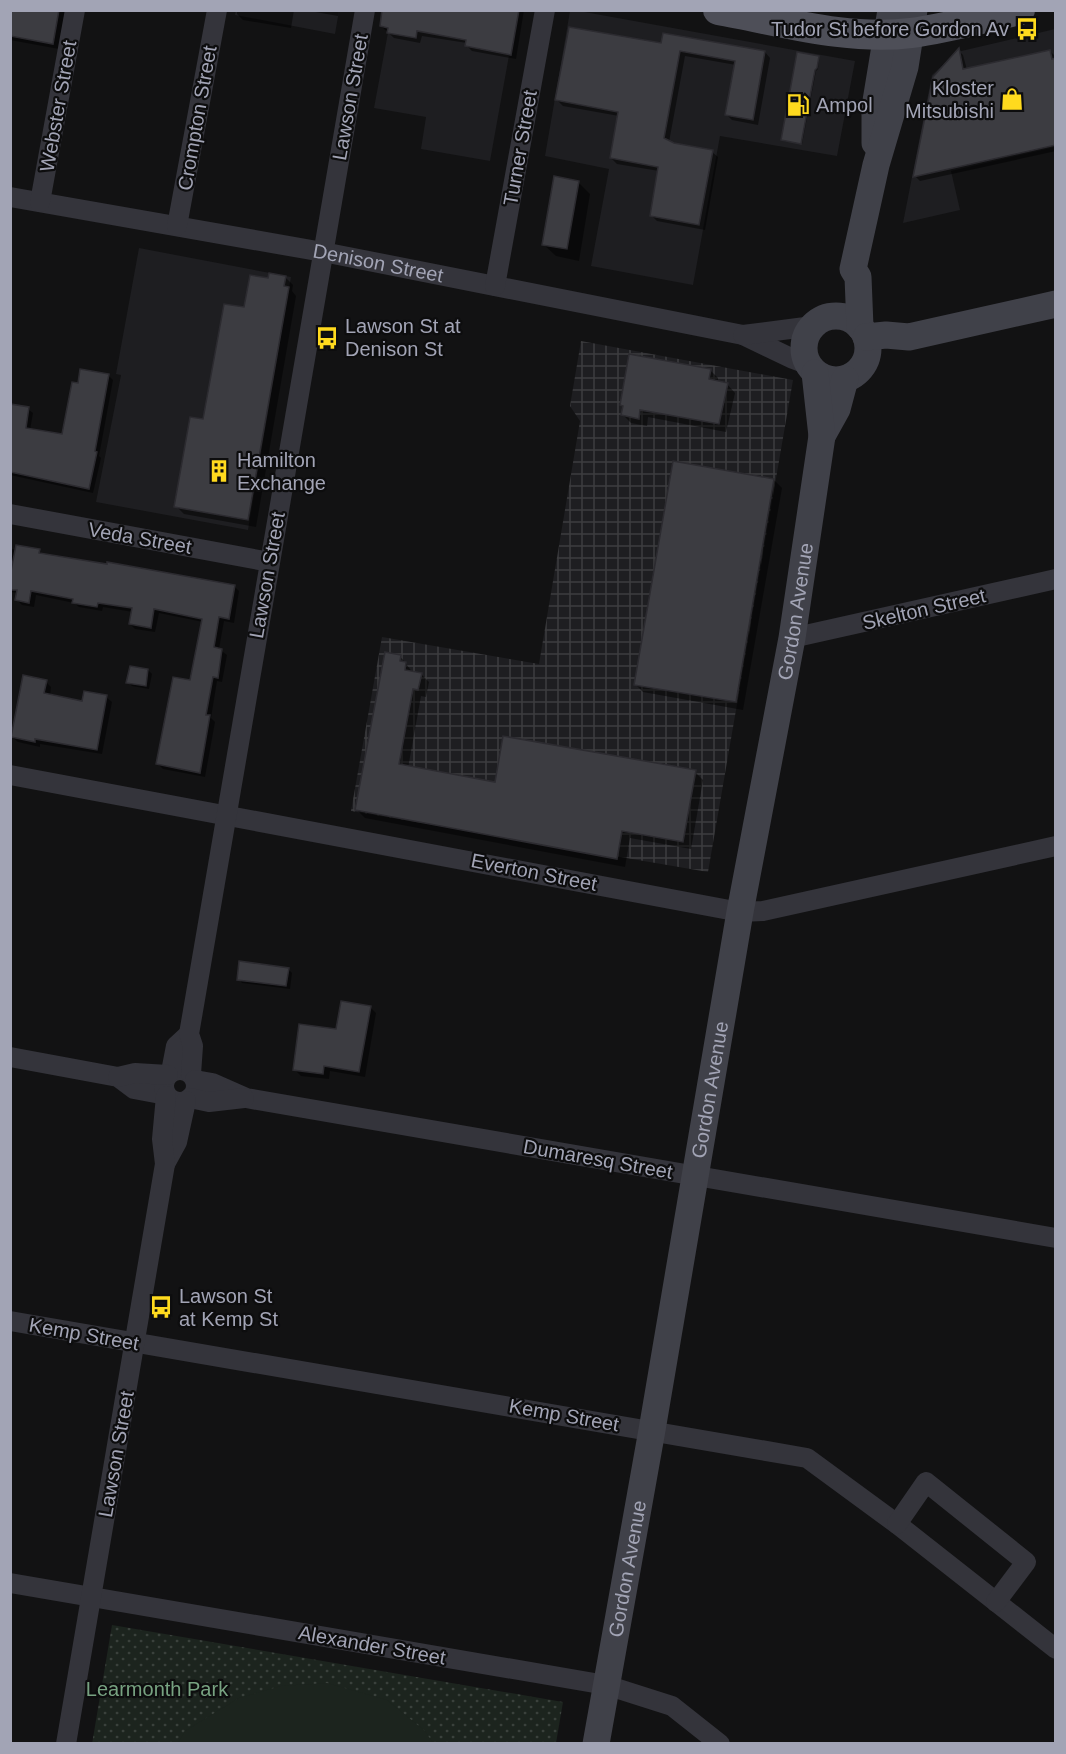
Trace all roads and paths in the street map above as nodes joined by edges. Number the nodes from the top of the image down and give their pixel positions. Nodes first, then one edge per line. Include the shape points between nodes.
1 (75, 10) edge
2 (217, 10) edge
3 (365, 10) edge
4 (545, 10) edge
5 (718, 10) edge
6 (1020, 10) edge
7 (901, 22) edge
8 (10, 197) edge
9 (40, 202) junction
10 (177, 226) junction
11 (323, 252) junction
12 (853, 269) junction
13 (495, 286) junction
14 (1056, 303) edge
15 (823, 321) junction
16 (743, 335) junction
17 (859, 351) junction
18 (812, 369) junction
19 (822, 436) junction
20 (10, 514) edge
21 (270, 562) junction
22 (1056, 579) edge
23 (792, 638) junction
24 (10, 775) edge
25 (226, 815) junction
26 (1056, 846) edge
27 (740, 912) junction
28 (189, 1034) junction
29 (10, 1057) edge
30 (169, 1073) junction
31 (118, 1077) junction
32 (191, 1088) junction
33 (166, 1095) junction
34 (165, 1164) junction
35 (695, 1175) junction
36 (1056, 1238) edge
37 (10, 1321) edge
38 (135, 1342) junction
39 (652, 1430) junction
40 (897, 1524) junction
41 (10, 1583) edge
42 (92, 1597) junction
43 (996, 1602) junction
44 (1056, 1649) edge
45 (606, 1685) junction
46 (66, 1743) edge
47 (596, 1743) edge
48 (720, 1743) edge

1 - 9 street, Webster Street
2 - 10 street, Crompton Street
3 - 11 street, Lawson Street
4 - 13 street, Turner Street
5 - 7 main road via 837,32
6 - 7 main road
7 - 12 main road, Gordon Avenue via 875,107 876,165
8 - 9 street, Denison Street
9 - 10 street, Denison Street
10 - 11 street, Denison Street
11 - 13 street, Denison Street
11 - 21 street, Lawson Street
12 - 15 main road, Gordon Avenue via 843,277
12 - 17 main road, Gordon Avenue via 858,277
13 - 16 street, Denison Street
14 - 17 main road via 909,337 893,335
15 - 16 street, Denison Street
15 - 17 main road via 848,319
15 - 18 main road via 806,336 804,348
16 - 18 street, Denison Street
17 - 18 main road via 830,379
17 - 19 main road, Gordon Avenue
18 - 19 main road, Gordon Avenue
19 - 23 main road, Gordon Avenue
20 - 21 street, Veda Street
21 - 25 street, Lawson Street
22 - 23 street, Skelton Street
23 - 27 main road, Gordon Avenue
24 - 25 street, Everton Street
25 - 27 street, Everton Street
25 - 28 street, Lawson Street
26 - 27 street, Everton Street via 763,911
27 - 35 main road, Gordon Avenue
28 - 30 street, Lawson Street via 177,1046
28 - 32 street, Lawson Street via 194,1046
29 - 31 street
30 - 31 street
30 - 32 street via 182,1070
30 - 33 street via 163,1084
31 - 33 street via 134,1089
32 - 33 street via 175,1101
32 - 34 street, Lawson Street via 177,1142
32 - 35 street, Dumaresq Street via 212,1083 246,1098
33 - 34 street, Lawson Street via 162,1139
34 - 38 street, Lawson Street
35 - 36 street, Dumaresq Street
35 - 39 main road, Gordon Avenue
37 - 38 street, Kemp Street
38 - 39 street, Kemp Street
38 - 42 street, Lawson Street
39 - 40 street, Kemp Street via 807,1458
39 - 45 main road, Gordon Avenue
40 - 43 street, Kemp Street
40 - 43 street via 926,1482 1026,1562
41 - 42 street, Alexander Street
42 - 45 street, Alexander Street
42 - 46 street, Lawson Street
43 - 44 street, Kemp Street
45 - 47 main road, Gordon Avenue
45 - 48 street, Alexander Street via 672,1706

